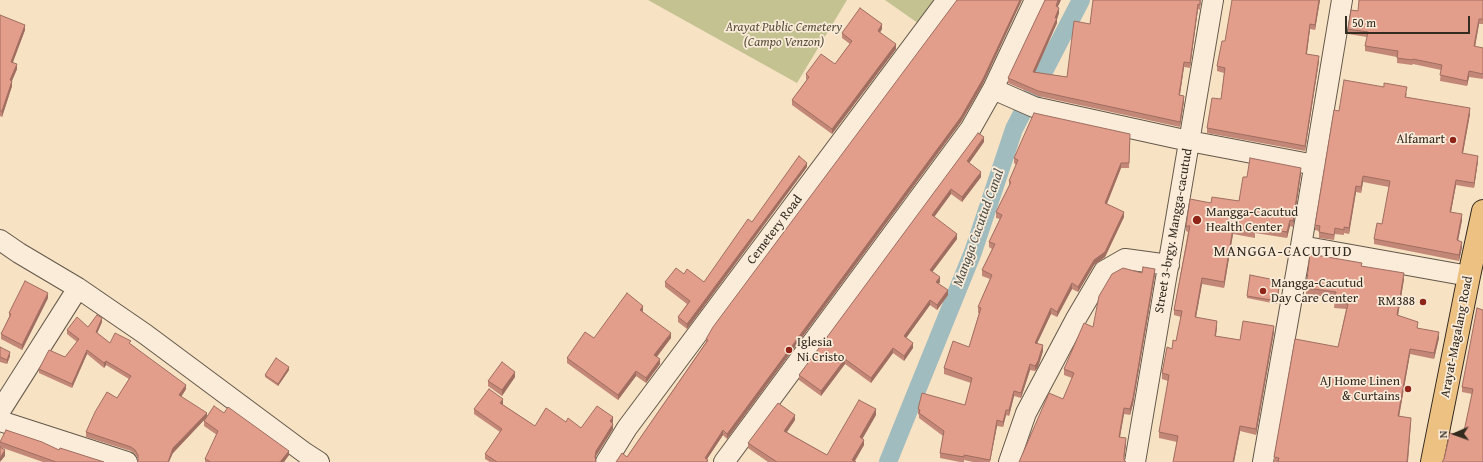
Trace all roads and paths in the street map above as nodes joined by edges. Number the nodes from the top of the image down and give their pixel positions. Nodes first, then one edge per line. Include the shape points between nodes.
1 (947, 0) edge
2 (1035, 0) edge
3 (1213, 0) edge
4 (1342, 0) edge
5 (993, 90) junction
6 (1190, 141) junction
7 (1315, 164) junction
8 (1483, 211) edge
9 (0, 240) edge
10 (1301, 246) junction
11 (1169, 265) junction
12 (1469, 276) junction
13 (78, 288) junction
14 (0, 411) edge
15 (0, 421) edge
16 (307, 459) edge
17 (127, 462) edge
18 (606, 462) edge
19 (724, 462) edge
20 (1009, 462) edge
21 (1135, 462) edge
22 (1263, 462) edge
23 (1432, 462) edge

1 - 18 street, Cemetery Road via 627,428
2 - 5 street
3 - 6 street, Street 3-brgy. Mangga-cacutud
4 - 7 street
5 - 6 street via 1034,107
5 - 19 street via 971,128
6 - 7 street
6 - 11 street, Street 3-brgy. Mangga-cacutud
7 - 10 street
8 - 12 main road, Arayat-Magalang Road
9 - 13 street
10 - 12 street
10 - 22 street
11 - 20 street via 1125,259 1104,271 1026,412
11 - 21 street, Street 3-brgy. Mangga-cacutud
12 - 23 main road, Arayat-Magalang Road
13 - 14 street
13 - 16 street via 145,334
15 - 17 street

